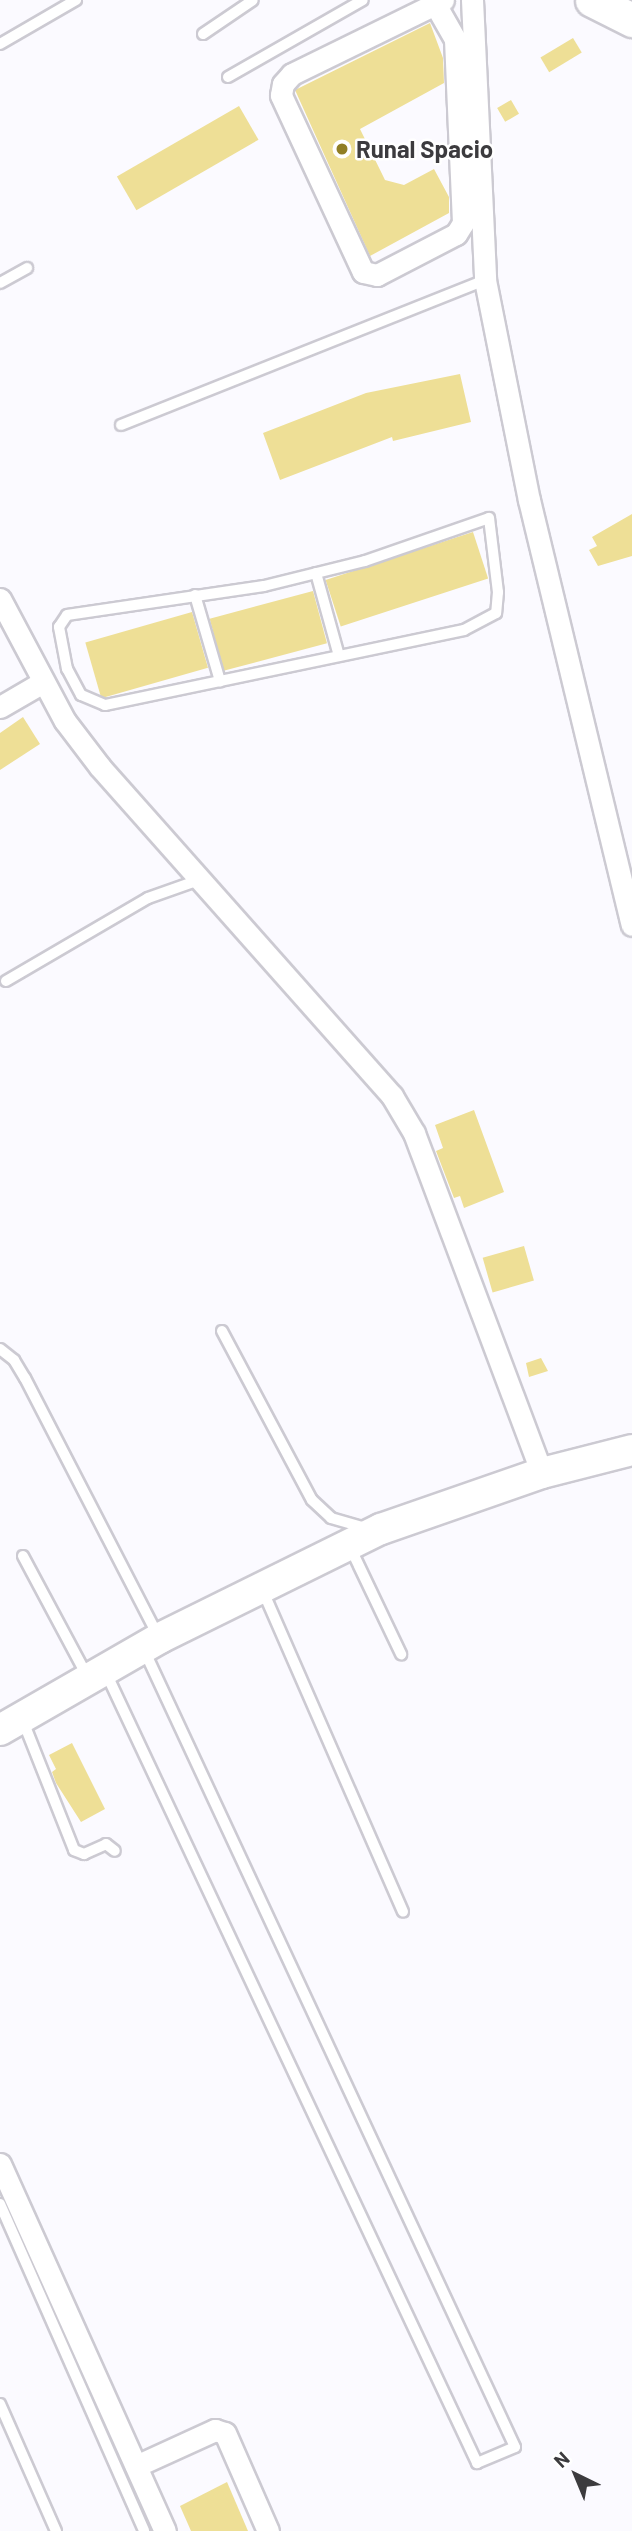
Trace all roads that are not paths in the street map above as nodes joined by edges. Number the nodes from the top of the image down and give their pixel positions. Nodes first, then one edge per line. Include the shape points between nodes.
1 (76, 0) edge
2 (253, 0) edge
3 (363, 0) edge
4 (472, 0) edge
5 (592, 0) edge
6 (439, 2) edge
7 (632, 20) edge
8 (203, 34) dead end
9 (0, 44) edge
10 (228, 77) dead end
11 (27, 268) dead end
12 (485, 280) junction
13 (0, 283) edge
14 (121, 425) dead end
15 (316, 573) junction
16 (195, 595) junction
17 (0, 599) edge
18 (339, 656) junction
19 (67, 669) junction
20 (220, 681) junction
21 (43, 682) junction
22 (0, 707) edge
23 (198, 880) junction
24 (632, 925) edge
25 (6, 981) dead end
26 (222, 1331) dead end
27 (0, 1349) edge
28 (632, 1450) edge
29 (542, 1473) junction
30 (381, 1529) junction
31 (349, 1544) junction
32 (23, 1556) dead end
33 (261, 1587) junction
34 (151, 1643) junction
35 (401, 1654) dead end
36 (96, 1674) junction
37 (11, 1724) edge
38 (114, 1851) dead end
39 (402, 1912) dead end
40 (0, 2164) edge
41 (0, 2204) edge
42 (0, 2404) edge
43 (136, 2466) junction
44 (56, 2531) edge
45 (144, 2531) edge
46 (164, 2531) edge
47 (268, 2531) edge

1 - 9 lane
2 - 8 lane
3 - 10 lane
4 - 12 street
5 - 7 main road
6 - 6 street via 292,74 283,84 281,95 363,272 377,275 456,234 463,223 455,39
11 - 13 lane
12 - 14 lane
12 - 24 street via 529,500
15 - 16 lane
15 - 18 lane
15 - 18 lane via 489,518 498,592 496,613 464,630
16 - 19 lane via 67,615 59,627
16 - 20 lane
17 - 21 street
18 - 20 lane
19 - 20 lane via 81,695 106,705
19 - 21 lane
21 - 22 street
21 - 23 street via 100,767
23 - 25 lane via 148,898
23 - 29 street via 362,1059 408,1124
26 - 30 lane via 312,1500 331,1518 350,1526
27 - 34 lane via 14,1360 24,1378
28 - 29 main road
29 - 30 main road
30 - 31 main road
31 - 33 main road
31 - 35 lane
32 - 36 lane
33 - 34 main road
33 - 39 lane
34 - 36 main road
34 - 36 lane via 515,2447 477,2463
36 - 37 main road
37 - 38 lane via 74,1850 84,1854 106,1844
40 - 43 street
41 - 45 lane
42 - 44 lane
43 - 46 street
43 - 47 street via 215,2430 225,2433

